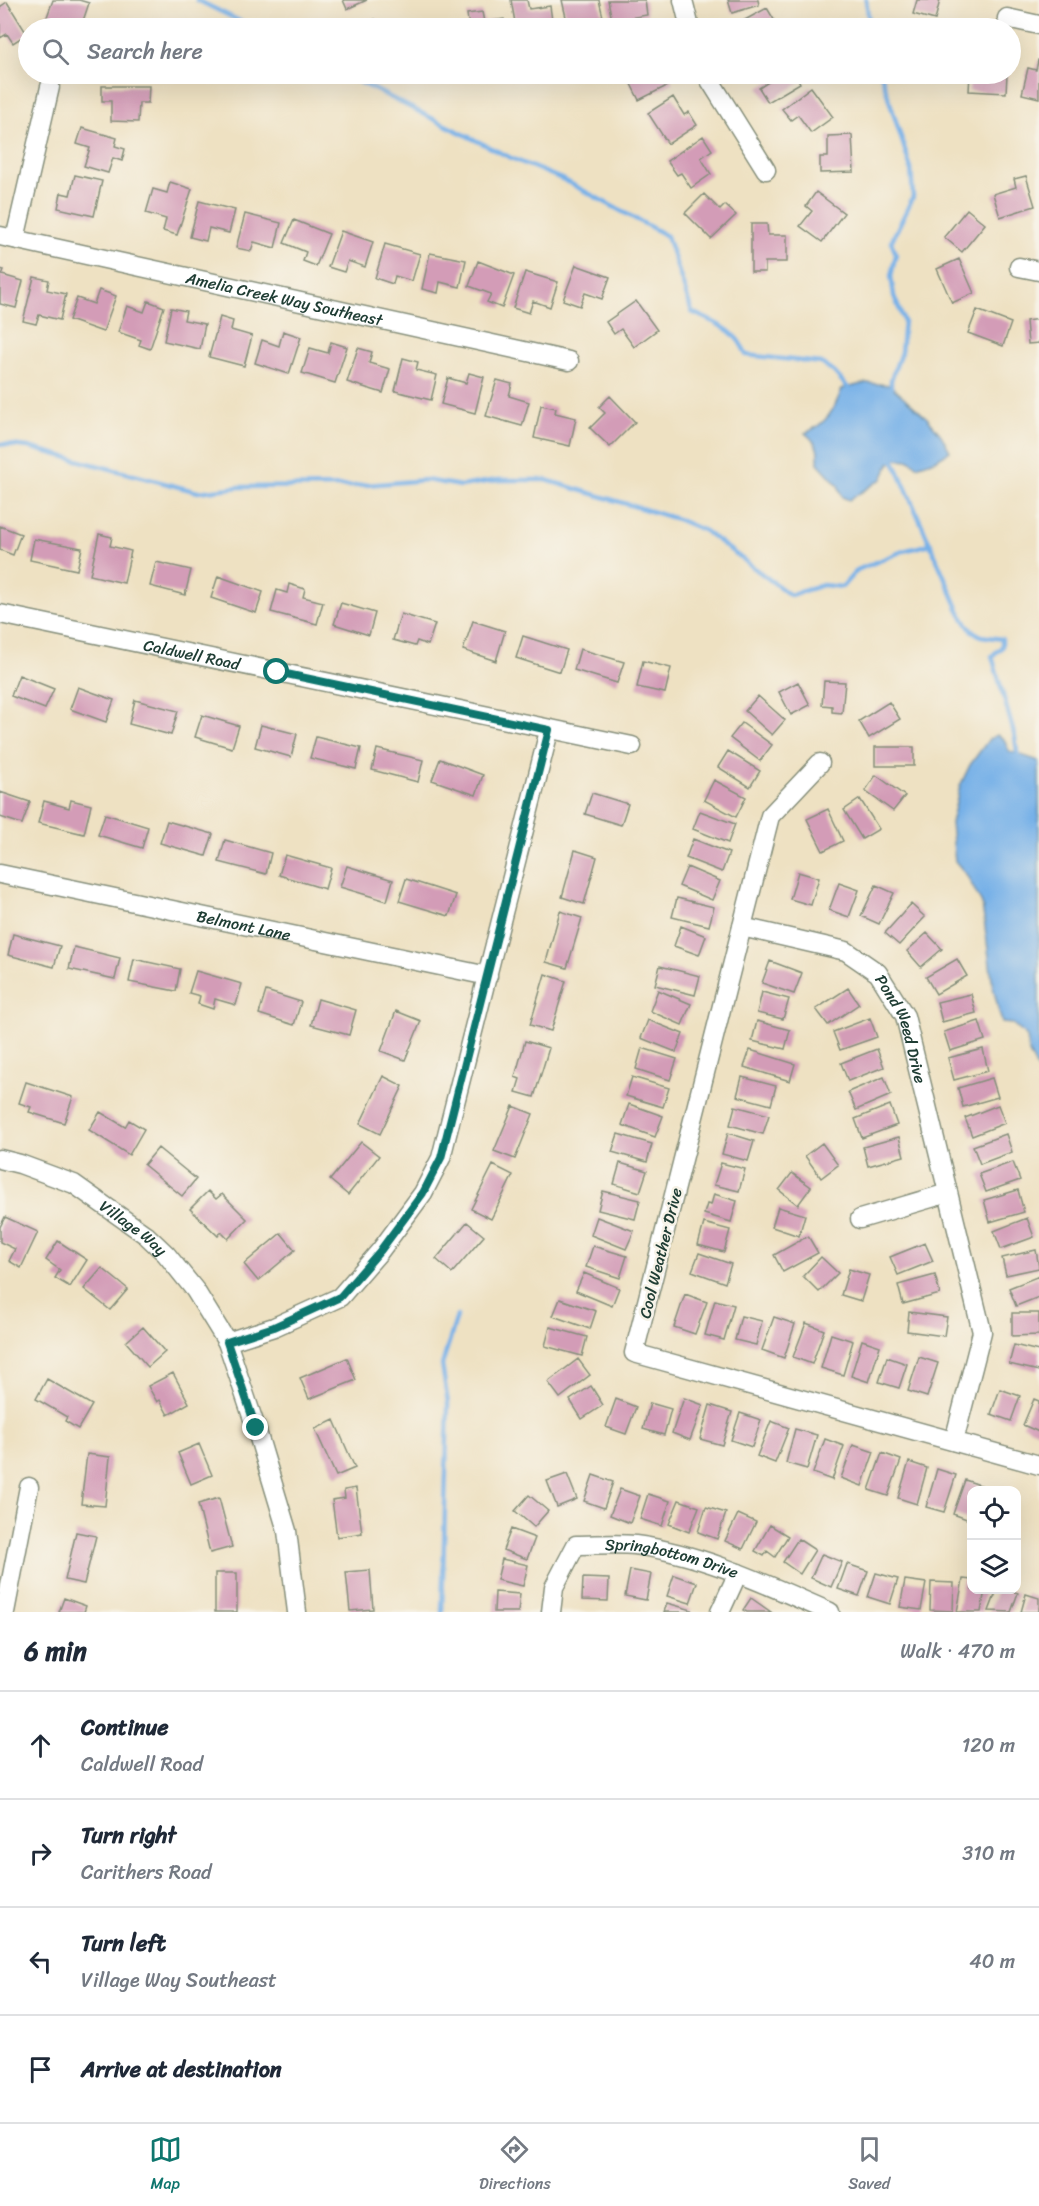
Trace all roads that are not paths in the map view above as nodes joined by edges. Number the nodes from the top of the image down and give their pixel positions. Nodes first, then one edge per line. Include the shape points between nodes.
1 (683, 0) edge
2 (688, 18) edge
3 (1021, 21) edge
4 (1039, 25) edge
5 (712, 84) edge
6 (50, 87) dead end
7 (766, 170) dead end
8 (8, 237) edge
9 (1019, 267) dead end
10 (1039, 271) edge
11 (569, 361) dead end
12 (0, 614) edge
13 (549, 730) junction
14 (632, 746) dead end
15 (820, 763) dead end
16 (0, 874) edge
17 (742, 927) junction
18 (488, 976) junction
19 (0, 1159) edge
20 (948, 1193) junction
21 (860, 1219) dead end
22 (227, 1342) junction
23 (954, 1441) junction
24 (1039, 1465) edge
25 (29, 1487) dead end
26 (738, 1574) junction
27 (5, 1612) edge
28 (297, 1612) edge
29 (551, 1612) edge
30 (720, 1612) edge
31 (830, 1612) edge

1 - 2 street
3 - 4 street
5 - 7 street
6 - 8 street
8 - 11 street, Amelia Creek Way Southeast
9 - 10 street
12 - 13 street, Caldwell Road
13 - 14 street, Caldwell Road
13 - 18 street
15 - 17 street, Cool Weather Drive via 770,816
16 - 18 street, Belmont Lane
17 - 20 street, Pond Weed Drive via 846,951 879,973 905,1016
17 - 23 street, Cool Weather Drive via 634,1353
18 - 22 street via 441,1158 423,1193 340,1297 274,1327
19 - 22 street, Village Way via 74,1184 146,1235 195,1290
20 - 21 street
20 - 23 street, Pond Weed Drive via 982,1332
22 - 28 street, Village Way via 287,1531
23 - 24 street, Cool Weather Drive
25 - 27 street
26 - 29 street, Springbottom Drive via 676,1553 634,1545 576,1545 554,1587
26 - 30 street
26 - 31 street, Springbottom Drive

